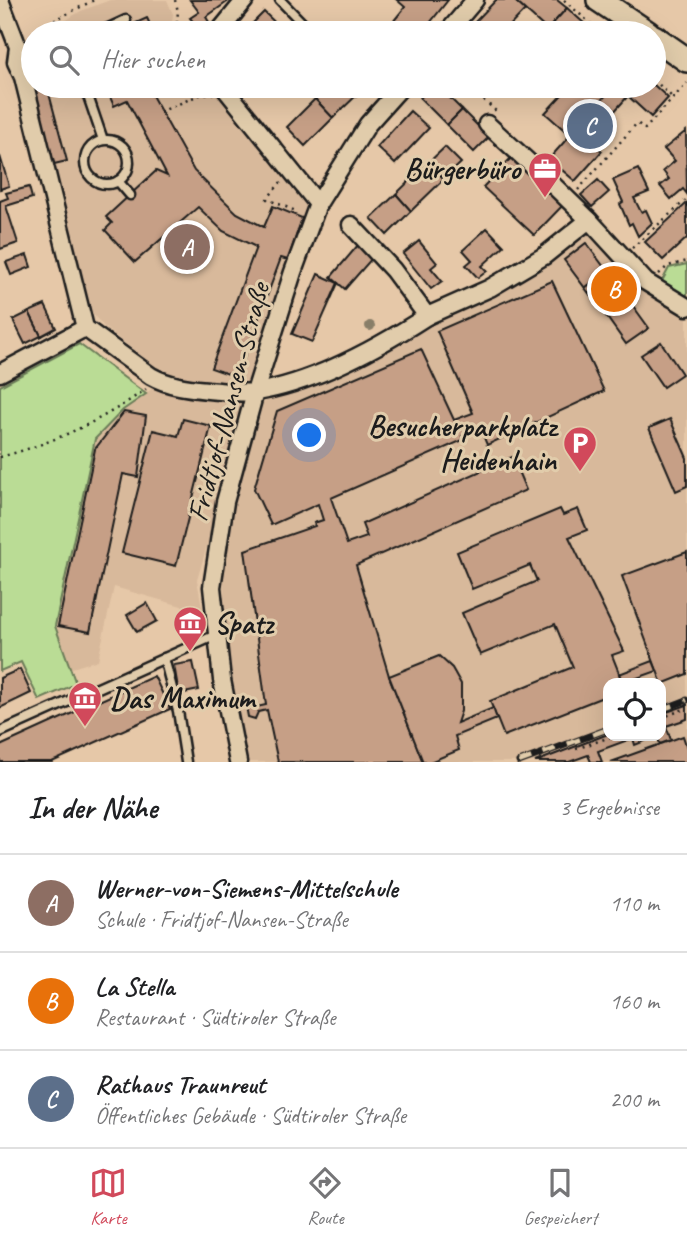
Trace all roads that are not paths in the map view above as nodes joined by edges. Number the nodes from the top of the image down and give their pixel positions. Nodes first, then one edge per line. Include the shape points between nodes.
1 (1, 0) edge
2 (245, 0) edge
3 (280, 0) edge
4 (475, 0) edge
5 (599, 0) edge
6 (228, 21) edge
7 (300, 21) edge
8 (457, 21) edge
9 (630, 21) edge
10 (666, 45) edge
11 (687, 60) edge
12 (8, 63) edge
13 (21, 76) edge
14 (32, 98) edge
15 (89, 98) edge
16 (233, 98) edge
17 (391, 98) edge
18 (487, 124) road end
19 (103, 140) junction
20 (118, 181) junction
21 (130, 195) dead end
22 (318, 204) junction
23 (589, 220) junction
24 (351, 225) dead end
25 (687, 307) edge
26 (427, 316) junction
27 (85, 328) junction
28 (0, 373) edge
29 (255, 392) junction
30 (216, 635) junction
31 (163, 658) junction
32 (0, 733) edge
33 (186, 762) edge
34 (239, 762) edge

1 - 12 street via 18,47
2 - 6 street
3 - 7 lane
4 - 8 street
5 - 9 main road
10 - 11 main road
12 - 13 street
14 - 27 street
15 - 19 lane
16 - 22 street
17 - 22 street, Fridtjof-Nansen-Straße via 368,124
18 - 23 street
19 - 20 lane via 117,142 127,152 129,166
19 - 20 lane via 90,147 85,168 100,183
20 - 21 lane
22 - 29 street, Fridtjof-Nansen-Straße
23 - 25 street via 646,282
23 - 26 street via 544,256 490,288
24 - 26 street
26 - 29 street via 348,361
27 - 28 street
27 - 29 street via 156,379 190,388
29 - 30 street, Fridtjof-Nansen-Straße via 225,502 212,587
30 - 31 lane
30 - 34 street, Fridtjof-Nansen-Straße
31 - 32 lane
31 - 33 lane

